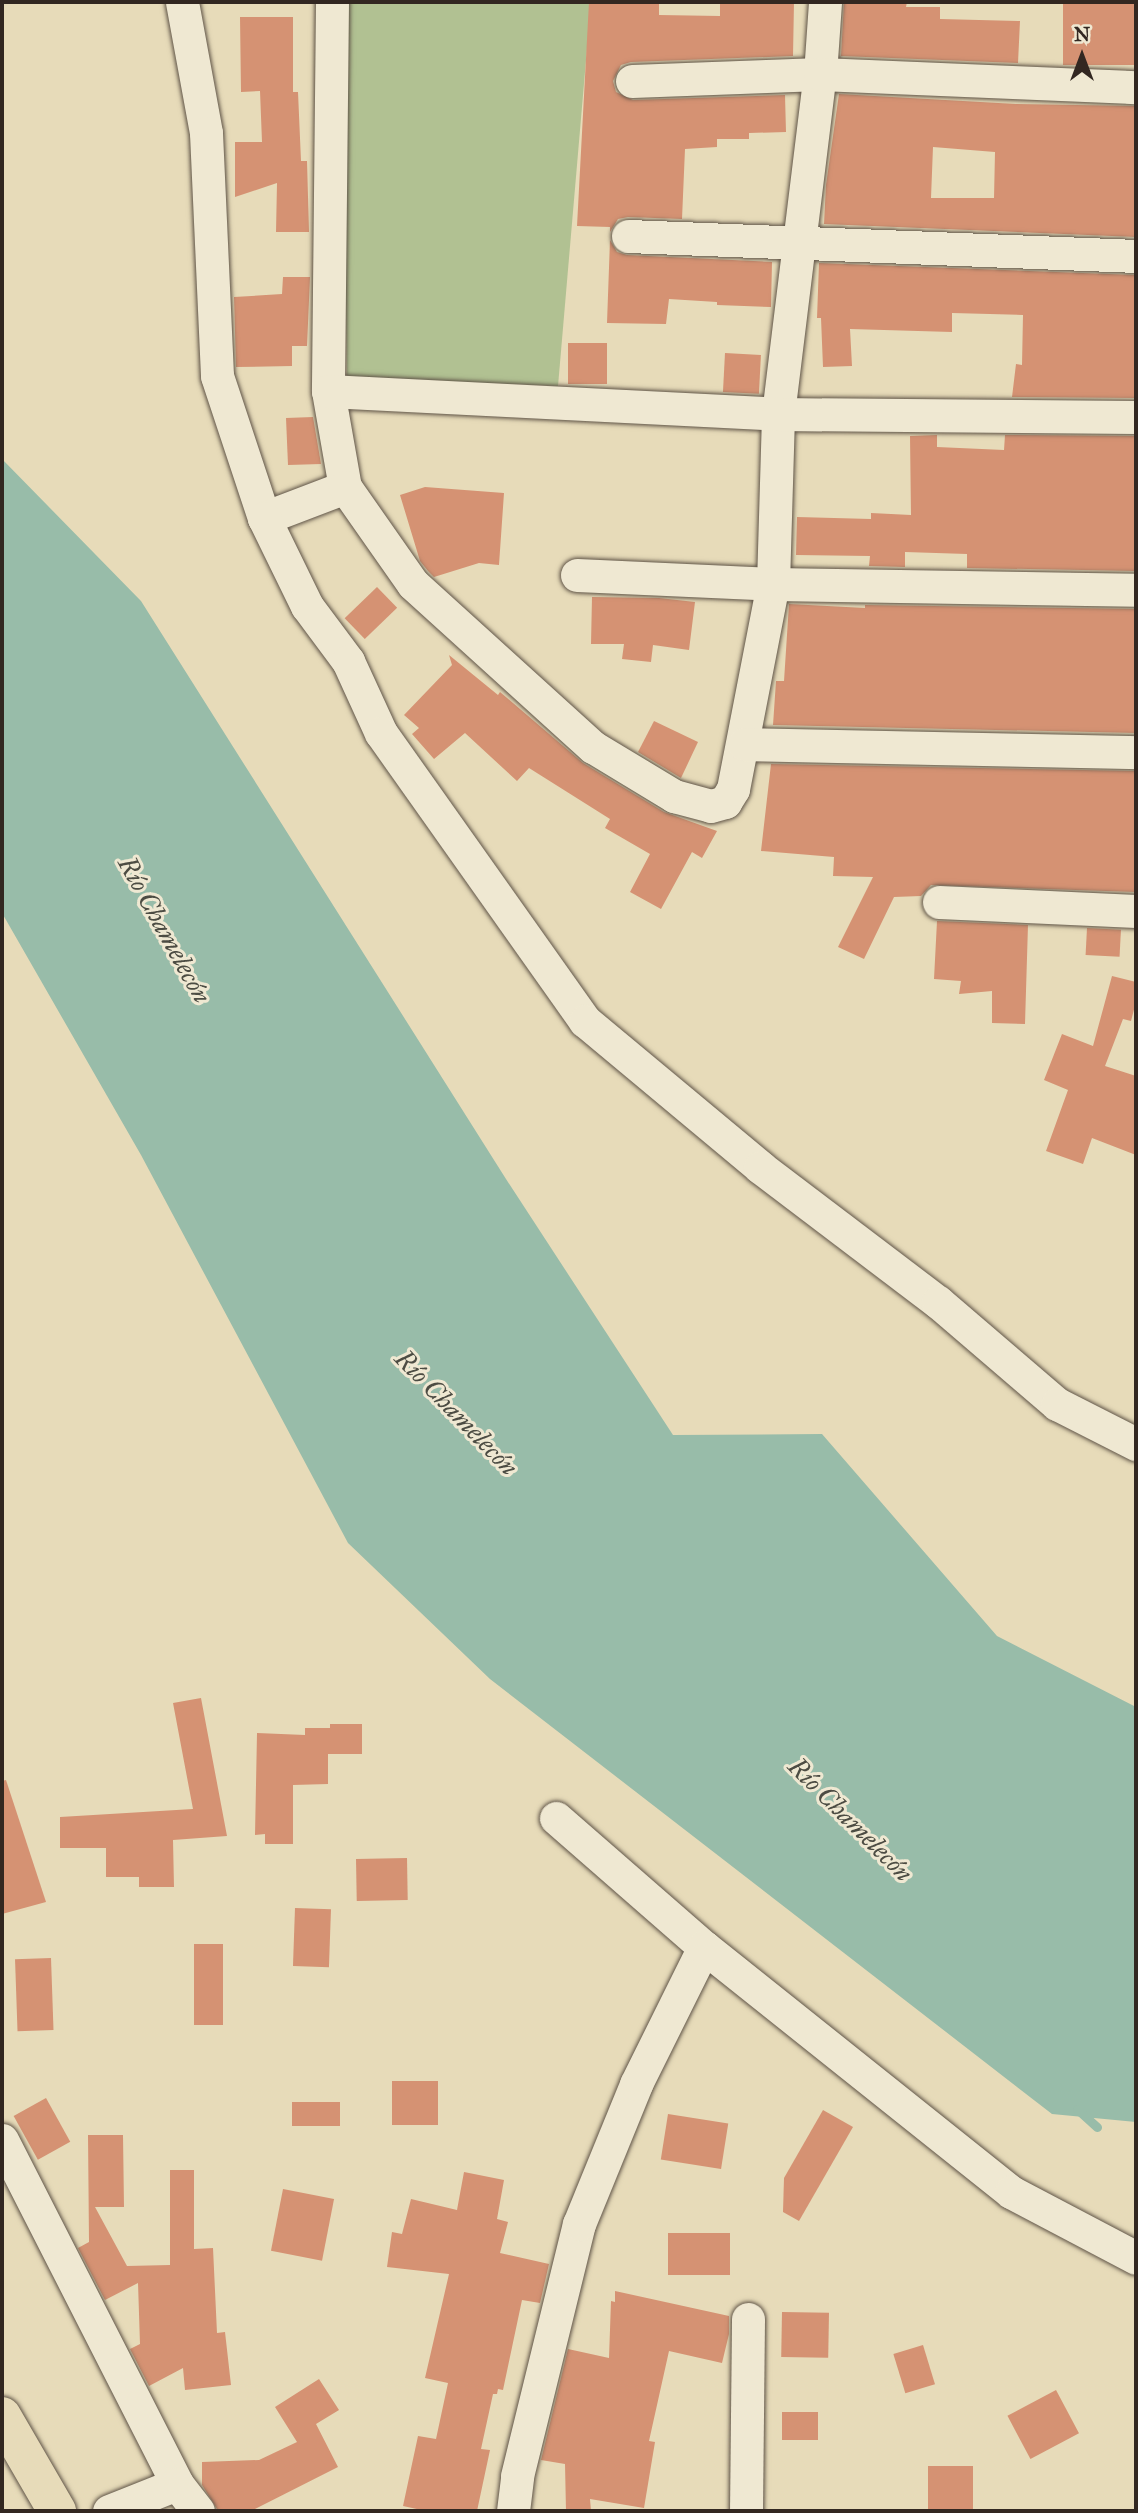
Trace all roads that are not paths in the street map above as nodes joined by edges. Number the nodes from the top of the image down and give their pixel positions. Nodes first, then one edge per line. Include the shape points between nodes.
1 (182, 2) edge
2 (332, 2) edge
3 (825, 2) edge
4 (820, 74) junction
5 (632, 81) dead end
6 (1136, 87) edge
7 (628, 236) dead end
8 (799, 244) junction
9 (1136, 256) edge
10 (328, 391) junction
11 (778, 414) junction
12 (1136, 417) edge
13 (345, 487) junction
14 (264, 518) junction
15 (577, 575) dead end
16 (772, 584) junction
17 (1136, 590) edge
18 (744, 744) junction
19 (1136, 752) edge
20 (939, 902) dead end
21 (1136, 911) edge
22 (1136, 1444) edge
23 (556, 1818) dead end
24 (704, 1947) junction
25 (2, 2140) edge
26 (1136, 2258) edge
27 (748, 2319) dead end
28 (2, 2416) edge
29 (177, 2484) junction
30 (57, 2511) edge
31 (109, 2511) edge
32 (198, 2511) edge
33 (513, 2511) edge
34 (746, 2511) edge

1 - 14 street via 206,133 217,376
2 - 10 street
3 - 4 street
4 - 5 street
4 - 6 street
4 - 8 street
7 - 8 street
8 - 9 street
8 - 11 street
10 - 11 street
10 - 13 street
11 - 12 street
11 - 16 street
13 - 14 street
13 - 18 street via 413,584 593,747 674,796 712,806 725,802 733,789
14 - 22 street via 307,606 348,661 382,733 584,1021 760,1167 938,1302 1058,1404
15 - 16 street
16 - 17 street
16 - 18 street
18 - 19 street
20 - 21 street
23 - 24 street
24 - 26 street via 1011,2192
24 - 33 street via 636,2084 579,2224 517,2476
25 - 29 street
27 - 34 street
28 - 30 highway
29 - 31 street
29 - 32 street

